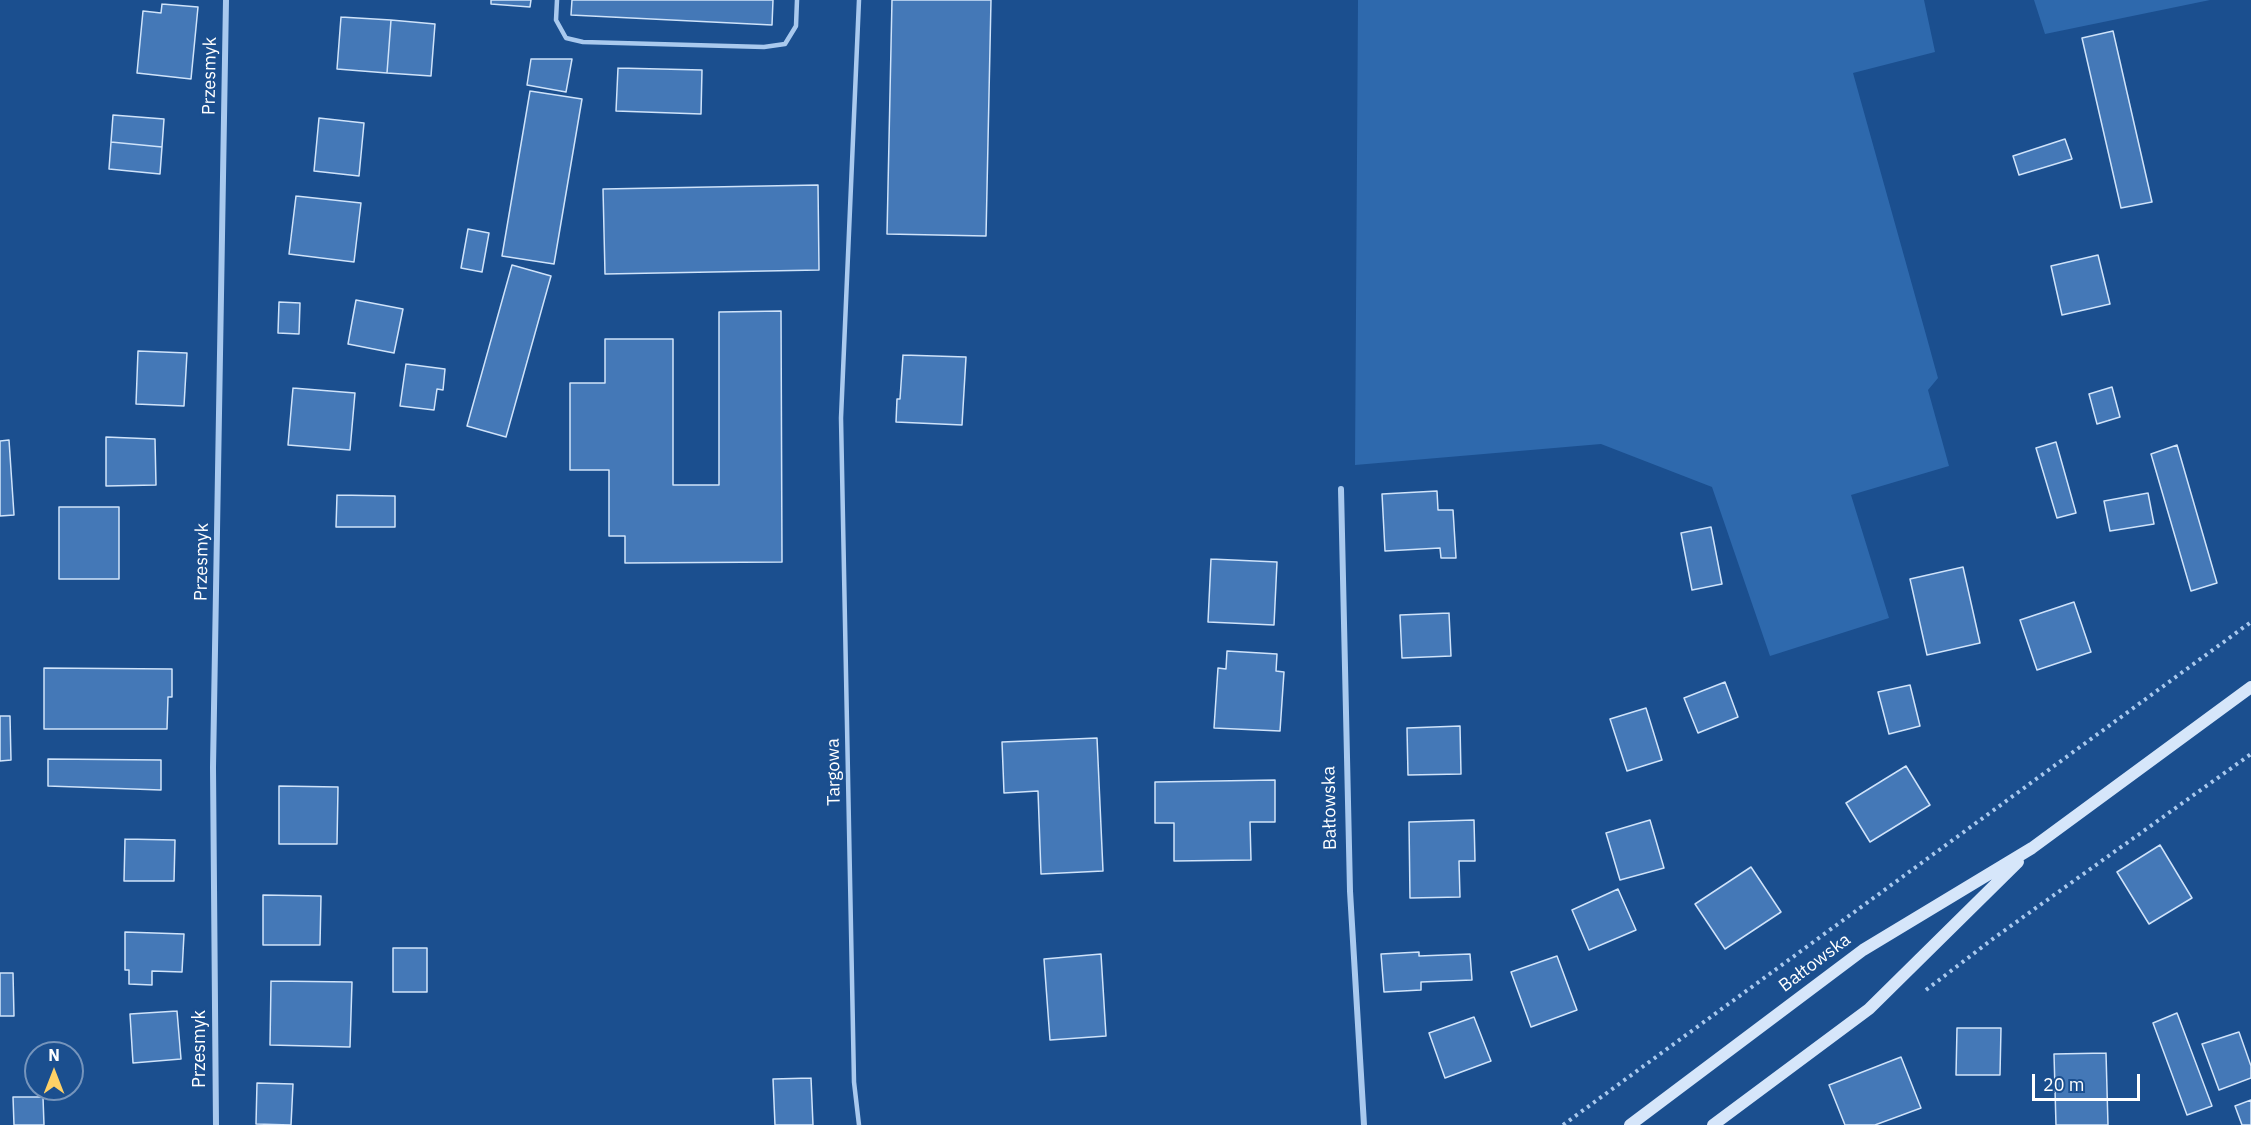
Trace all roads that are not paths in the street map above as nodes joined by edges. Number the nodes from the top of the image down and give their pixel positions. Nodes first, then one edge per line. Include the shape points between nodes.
1 (226, 0) edge
2 (557, 0) edge
3 (797, 0) edge
4 (859, 0) edge
5 (1341, 489) dead end
6 (2251, 687) edge
7 (2032, 848) junction
8 (216, 1125) edge
9 (859, 1125) edge
10 (1364, 1125) edge
11 (1630, 1125) edge
12 (1713, 1125) edge

1 - 8 street, Przesmyk via 213,767
2 - 3 lane via 556,20 566,38 583,42 764,47 785,44 796,26
4 - 9 lane, Targowa via 841,418 854,1082
5 - 10 street, Bałtowska via 1350,891
6 - 7 main road, Bałtowska
7 - 11 main road, Bałtowska via 1863,950
7 - 12 main road, Bałtowska via 1869,1009

